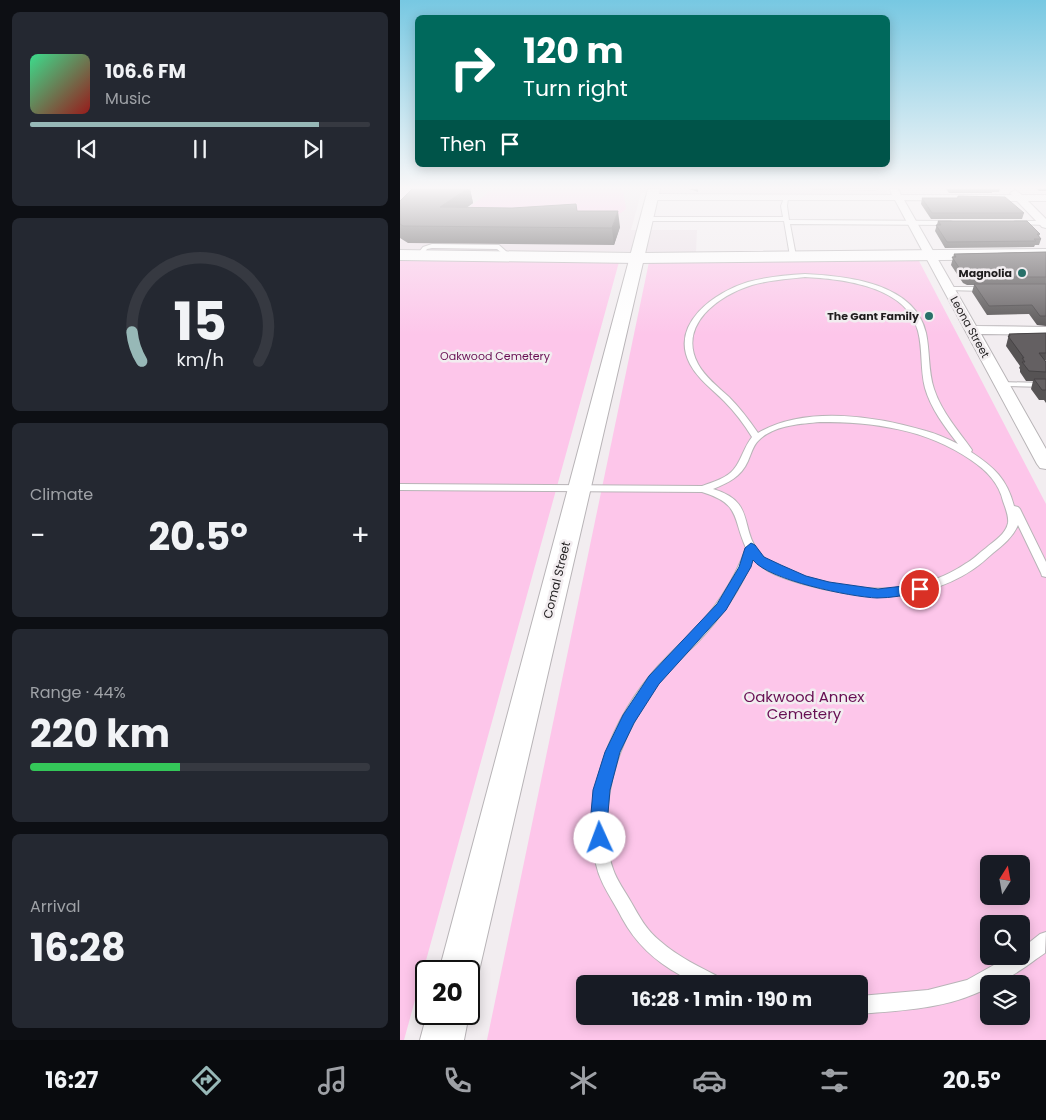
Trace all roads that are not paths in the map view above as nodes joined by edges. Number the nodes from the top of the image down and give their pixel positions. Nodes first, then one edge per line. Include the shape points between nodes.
1 (643, 238) edge
2 (790, 238) edge
3 (919, 238) edge
4 (1046, 254) edge
5 (400, 255) edge
6 (794, 256) junction
7 (930, 256) junction
8 (638, 258) junction
9 (948, 289) junction
10 (988, 289) edge
11 (972, 330) junction
12 (1046, 331) edge
13 (1002, 384) junction
14 (1046, 385) edge
15 (756, 438) junction
16 (1044, 456) edge
17 (976, 459) junction
18 (400, 487) edge
19 (580, 488) junction
20 (703, 489) junction
21 (1009, 498) junction
22 (751, 548) junction
23 (1046, 573) edge
24 (1046, 940) edge
25 (462, 960) edge
26 (697, 975) edge
27 (868, 1004) edge
28 (445, 1025) edge
29 (442, 1040) edge

1 - 8 street, Comal Street
2 - 6 lane
3 - 7 street, Leona Street
4 - 7 main road
5 - 8 main road
6 - 7 main road
6 - 8 main road
7 - 9 street, Leona Street
8 - 19 street, Comal Street
9 - 10 lane
9 - 11 street, Leona Street
11 - 12 street
11 - 13 street, Leona Street
13 - 14 lane
13 - 16 street, Leona Street
15 - 17 lane via 791,423 846,417 889,423 911,430 951,444
15 - 17 lane via 733,406 708,383 694,363 688,344 694,322 710,304 737,288 788,276 846,279 899,299 915,313 922,330 931,394 945,421
15 - 20 lane via 735,474
17 - 21 lane via 995,476
18 - 19 lane
19 - 20 lane
19 - 25 street, Comal Street
20 - 22 lane via 721,493 732,500
21 - 22 lane via 1014,521 1012,530 970,567 939,584 920,589 878,593 829,587 759,560
21 - 23 lane
22 - 26 lane via 745,567 722,607 654,680 628,719 601,790 598,825 604,865 618,896 644,938 675,964
24 - 27 lane via 1007,968 970,988 928,998
28 - 29 street

